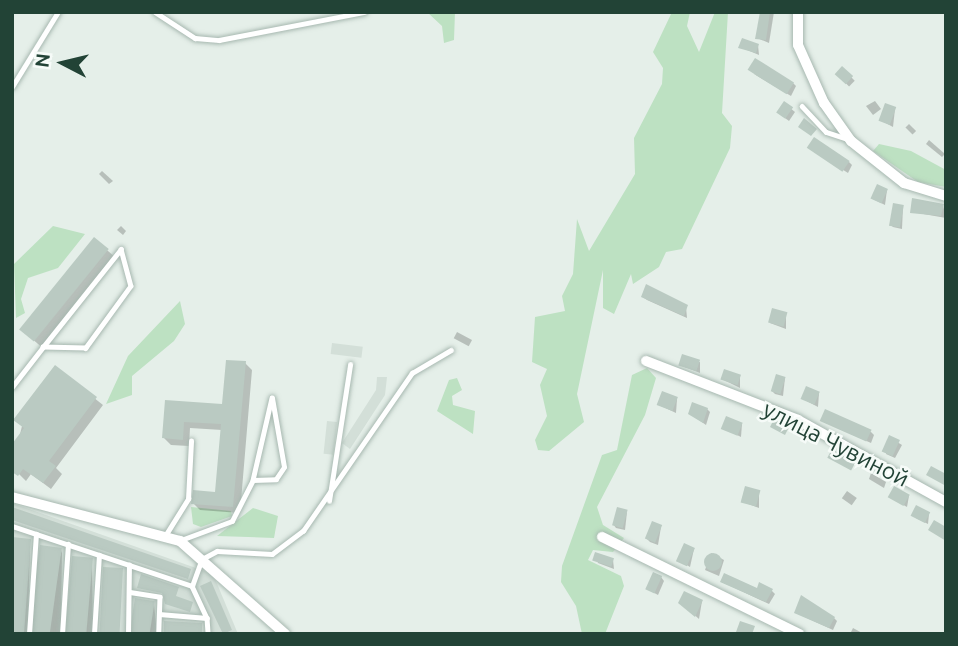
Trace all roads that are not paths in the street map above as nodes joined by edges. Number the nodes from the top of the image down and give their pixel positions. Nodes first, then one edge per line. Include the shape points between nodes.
1 (58, 12) edge
2 (155, 12) edge
3 (365, 12) edge
4 (798, 12) edge
5 (12, 86) edge
6 (802, 106) dead end
7 (851, 141) junction
8 (946, 196) edge
9 (43, 348) junction
10 (451, 350) dead end
11 (646, 360) dead end
12 (350, 365) dead end
13 (12, 387) edge
14 (191, 441) dead end
15 (253, 480) junction
16 (12, 497) edge
17 (329, 502) junction
18 (946, 502) edge
19 (12, 526) edge
20 (36, 534) junction
21 (165, 537) junction
22 (602, 537) dead end
23 (180, 541) junction
24 (68, 544) junction
25 (99, 555) junction
26 (202, 559) junction
27 (130, 565) junction
28 (192, 586) junction
29 (130, 592) junction
30 (159, 614) junction
31 (207, 618) junction
32 (30, 634) edge
33 (62, 634) edge
34 (94, 634) edge
35 (128, 634) edge
36 (159, 634) edge
37 (208, 634) edge
38 (285, 634) edge
39 (799, 634) edge

1 - 5 lane
2 - 3 lane via 195,38 219,40
4 - 7 street via 798,45 824,103
6 - 7 lane via 826,132
7 - 8 street via 904,183
9 - 9 lane via 112,260 121,249 131,286 86,348
9 - 13 lane
10 - 17 lane via 412,373
11 - 18 street, улица Чувиной via 798,420
12 - 17 lane
14 - 21 lane via 188,499
15 - 15 lane via 276,479 285,467 272,398
15 - 23 lane via 232,522
16 - 21 street
17 - 26 lane via 272,554 217,551
19 - 20 lane
20 - 24 lane
20 - 32 lane
21 - 23 street
22 - 39 street
23 - 26 street
24 - 25 lane
24 - 33 lane
25 - 27 lane
25 - 34 lane
26 - 28 lane
26 - 38 street
27 - 28 lane
27 - 29 lane
28 - 31 lane
29 - 30 lane via 160,597
29 - 35 lane
30 - 31 lane
30 - 36 lane
31 - 37 lane

